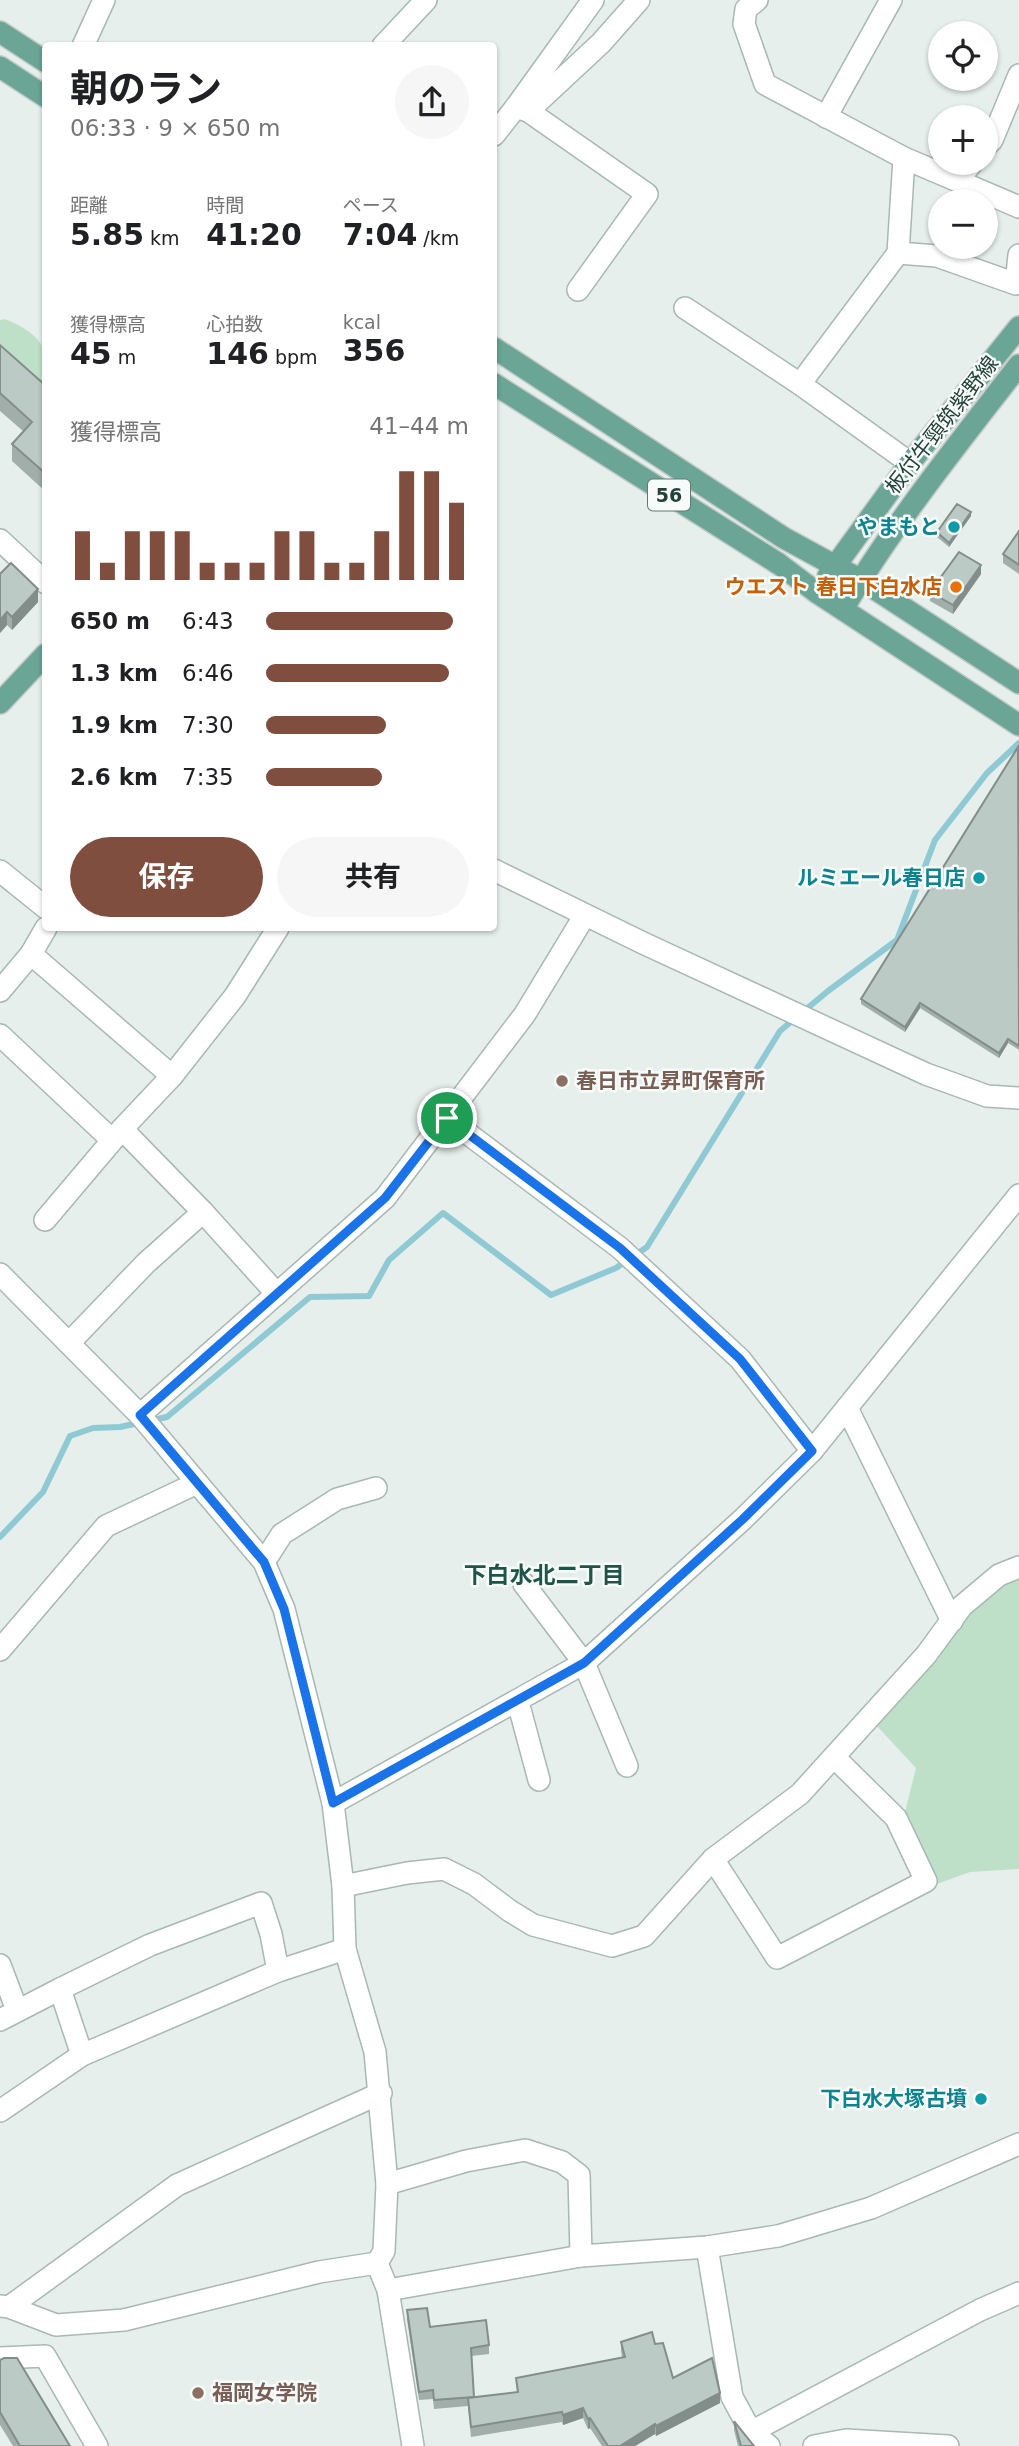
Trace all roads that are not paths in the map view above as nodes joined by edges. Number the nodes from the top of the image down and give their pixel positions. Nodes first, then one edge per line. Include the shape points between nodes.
1 (103, 0) edge
2 (426, 0) edge
3 (593, 0) edge
4 (639, 0) edge
5 (757, 0) edge
6 (891, 0) edge
7 (0, 32) edge
8 (85, 42) edge
9 (387, 42) edge
10 (42, 59) edge
11 (0, 67) edge
12 (1019, 75) edge
13 (42, 94) edge
14 (522, 109) junction
15 (826, 117) junction
16 (998, 126) edge
17 (497, 132) edge
18 (904, 158) junction
19 (961, 175) edge
20 (957, 180) junction
21 (1019, 207) edge
22 (898, 253) junction
23 (1019, 255) edge
24 (578, 290) dead end
25 (685, 308) dead end
26 (1019, 327) edge
27 (497, 350) edge
28 (1019, 365) edge
29 (800, 384) junction
30 (497, 386) edge
31 (910, 463) junction
32 (0, 540) edge
33 (835, 568) junction
34 (42, 579) edge
35 (860, 580) junction
36 (816, 592) junction
37 (843, 608) junction
38 (42, 658) edge
39 (1019, 682) edge
40 (0, 703) edge
41 (1019, 725) edge
42 (0, 871) edge
43 (497, 871) edge
44 (42, 905) edge
45 (585, 915) junction
46 (44, 931) edge
47 (276, 931) edge
48 (31, 954) junction
49 (0, 991) edge
50 (0, 1035) edge
51 (172, 1076) junction
52 (1019, 1098) edge
53 (447, 1118) junction
54 (117, 1135) junction
55 (1019, 1195) edge
56 (203, 1212) junction
57 (45, 1220) dead end
58 (0, 1274) edge
59 (276, 1294) junction
60 (69, 1343) junction
61 (847, 1408) junction
62 (140, 1415) junction
63 (812, 1451) junction
64 (197, 1483) junction
65 (376, 1488) dead end
66 (264, 1562) junction
67 (1019, 1567) edge
68 (524, 1584) dead end
69 (951, 1621) junction
70 (0, 1650) edge
71 (584, 1663) junction
72 (518, 1702) junction
73 (834, 1757) junction
74 (627, 1766) dead end
75 (539, 1780) dead end
76 (333, 1803) junction
77 (713, 1859) junction
78 (343, 1886) junction
79 (345, 1949) junction
80 (0, 1965) edge
81 (278, 1971) junction
82 (60, 1989) junction
83 (8, 2015) edge
84 (82, 2055) junction
85 (381, 2093) junction
86 (0, 2111) edge
87 (1019, 2144) edge
88 (387, 2184) junction
89 (707, 2247) junction
90 (581, 2256) junction
91 (377, 2263) junction
92 (388, 2290) junction
93 (1019, 2293) edge
94 (5, 2307) edge
95 (0, 2358) edge
96 (751, 2432) junction
97 (97, 2446) edge
98 (413, 2446) edge
99 (769, 2446) edge
100 (814, 2446) edge
101 (948, 2446) edge

1 - 8 street
2 - 9 street
3 - 14 street
4 - 14 street via 601,43
5 - 15 street via 746,9 744,24 765,84
6 - 15 street
7 - 10 main road
11 - 13 main road
12 - 16 street
14 - 17 street
14 - 24 street via 647,194
15 - 18 street
18 - 20 street
18 - 22 street
19 - 20 street
20 - 21 street
22 - 23 street via 937,256 1016,284
22 - 29 street
25 - 29 street
26 - 31 main road, 板付牛頸筑紫野線
27 - 33 main road, 56
28 - 35 main road, 板付牛頸筑紫野線
29 - 31 street
30 - 36 main road, 56
31 - 33 main road, 板付牛頸筑紫野線
32 - 34 street
33 - 35 main road, 56
33 - 36 main road, 板付牛頸筑紫野線
35 - 37 main road, 板付牛頸筑紫野線
35 - 39 main road, 56
36 - 37 main road, 56
37 - 41 main road, 56
38 - 40 main road
42 - 44 street
43 - 45 street
45 - 52 street via 926,1074 987,1096
45 - 53 street via 525,1014
46 - 48 street
47 - 51 street via 235,996
48 - 49 street
48 - 51 street
50 - 54 street
51 - 54 street
53 - 59 street via 385,1198
53 - 63 street via 630,1257 740,1359
54 - 56 street
54 - 57 street
55 - 61 street
56 - 59 street
56 - 60 street
58 - 60 street
59 - 62 street
60 - 62 street
61 - 63 street
61 - 69 street
62 - 64 street
63 - 71 street
64 - 66 street
64 - 70 street via 106,1526
65 - 66 street via 337,1499 282,1534
66 - 76 street via 284,1609
67 - 69 street via 999,1575
68 - 71 street
69 - 73 street
71 - 72 street
71 - 74 street
72 - 75 street
72 - 76 street
73 - 77 street via 800,1794
73 - 77 street via 896,1818 926,1881 777,1958
76 - 78 street
77 - 78 street via 644,1936 612,1946 533,1925 444,1868
78 - 79 street
79 - 81 street
79 - 85 street via 375,2052
80 - 83 street
81 - 82 street via 261,1903 150,1945
81 - 84 street
82 - 83 street
82 - 84 street
84 - 86 street
85 - 88 street
85 - 94 street via 177,2185
87 - 89 street via 871,2208 778,2236
88 - 90 street via 525,2150 562,2162 579,2175
88 - 91 street via 384,2252
89 - 90 street
89 - 96 street via 732,2397
90 - 92 street
91 - 92 street
91 - 94 street via 319,2272 124,2320 56,2325
92 - 98 street
93 - 96 street
95 - 97 street via 45,2356
96 - 99 street
100 - 101 street via 846,2440

